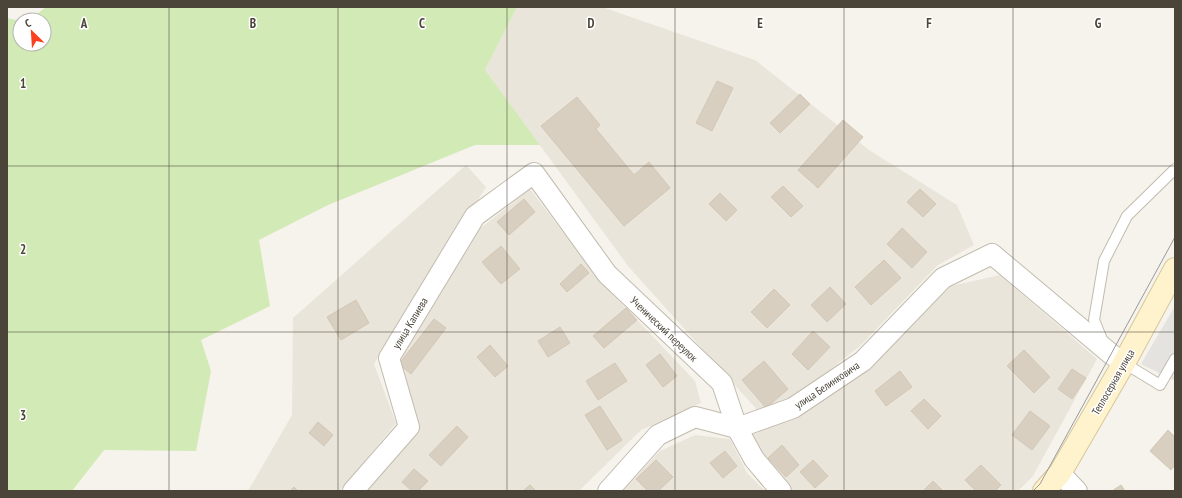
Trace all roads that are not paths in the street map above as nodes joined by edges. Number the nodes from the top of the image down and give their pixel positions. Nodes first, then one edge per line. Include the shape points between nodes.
1 (1175, 169) edge
2 (534, 173) joint
3 (1175, 269) edge
4 (1106, 349) junction
5 (1175, 359) edge
6 (1124, 363) junction
7 (737, 428) junction
8 (1060, 473) junction
9 (353, 491) edge
10 (608, 491) edge
11 (781, 491) edge
12 (1044, 491) edge
13 (1076, 491) edge

1 - 4 lane via 1127,216 1104,261 1094,320
2 - 7 street, Ученический переулок via 607,274 722,383
2 - 9 street, улица Капиева via 476,216 389,358 409,427
3 - 6 main road, Теплосерная улица
4 - 6 street
4 - 7 street, улица Белинковича via 992,254 943,278 863,361 793,408
5 - 6 lane via 1160,385
6 - 8 main road, Теплосерная улица
7 - 10 street via 695,417 658,435
7 - 11 street, Ученический переулок via 754,459
8 - 12 main road, Теплосерная улица
8 - 13 street

